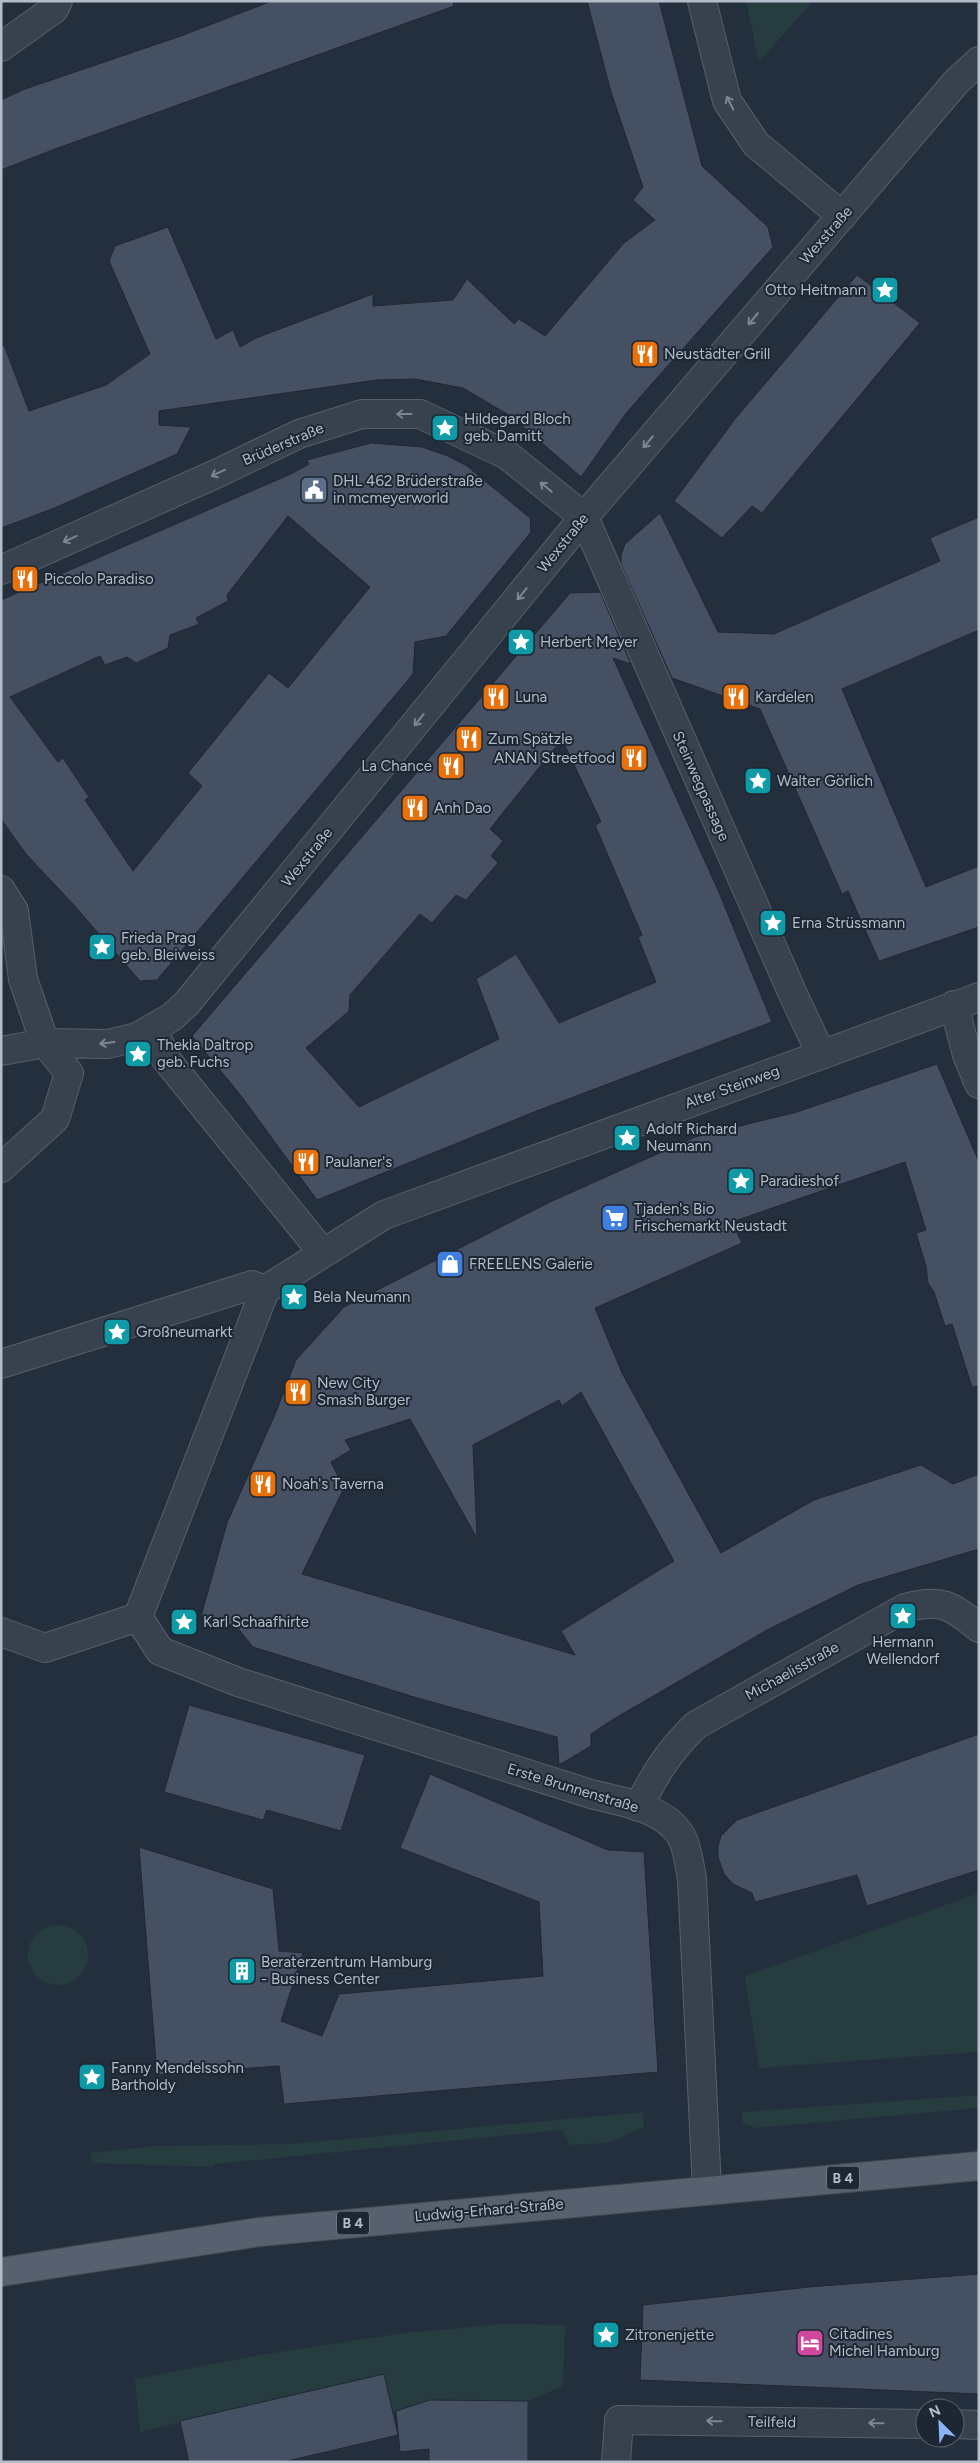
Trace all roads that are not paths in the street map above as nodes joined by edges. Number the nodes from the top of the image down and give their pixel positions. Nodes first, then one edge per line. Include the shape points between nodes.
1 (58, 1) edge
2 (702, 1) edge
3 (1, 47) edge
4 (979, 61) edge
5 (842, 216) junction
6 (584, 518) junction
7 (1, 570) edge
8 (1, 890) edge
9 (967, 1001) edge
10 (154, 1029) junction
11 (45, 1043) junction
12 (1, 1051) edge
13 (821, 1054) junction
14 (979, 1084) edge
15 (1, 1168) edge
16 (323, 1253) junction
17 (265, 1290) junction
18 (1, 1364) edge
19 (138, 1617) junction
20 (979, 1628) edge
21 (1, 1632) edge
22 (638, 1807) junction
23 (979, 2166) edge
24 (707, 2190) junction
25 (1, 2272) edge
26 (915, 2424) edge
27 (965, 2424) edge
28 (979, 2425) edge
29 (616, 2462) edge

1 - 3 street via 54,9
5 -> 2 street via 756,144 727,101
4 - 5 street, Wexstraße via 957,81
5 -> 6 street, Wexstraße
6 -> 7 street, Brüderstraße via 507,455 429,418 420,414 362,414 299,434
6 -> 10 street, Wexstraße via 187,1003
6 - 13 street, Steinwegpassage
8 - 11 street via 14,911 23,979
9 - 13 street, Alter Steinweg
9 - 14 street via 967,1055
10 -> 11 street via 108,1044
10 - 16 street via 165,1058
11 - 12 street
11 - 15 street via 69,1074 55,1119
13 - 16 street, Alter Steinweg via 384,1215
16 - 17 street
17 - 18 street via 252,1285
17 - 19 street
19 - 21 street via 45,1648
19 - 22 street, Erste Brunnenstraße via 160,1651 238,1682
20 - 22 street, Michaelisstraße via 956,1608 944,1604 923,1603 905,1608 696,1725 673,1746
22 - 24 street, Erste Brunnenstraße via 660,1815 674,1826 688,1856 698,1978
23 - 24 main road, Ludwig-Erhard-Straße / B 4
24 - 25 main road, Ludwig-Erhard-Straße / B 4 via 259,2232
26 -> 29 street, Teilfeld via 620,2420
27 - 28 street

